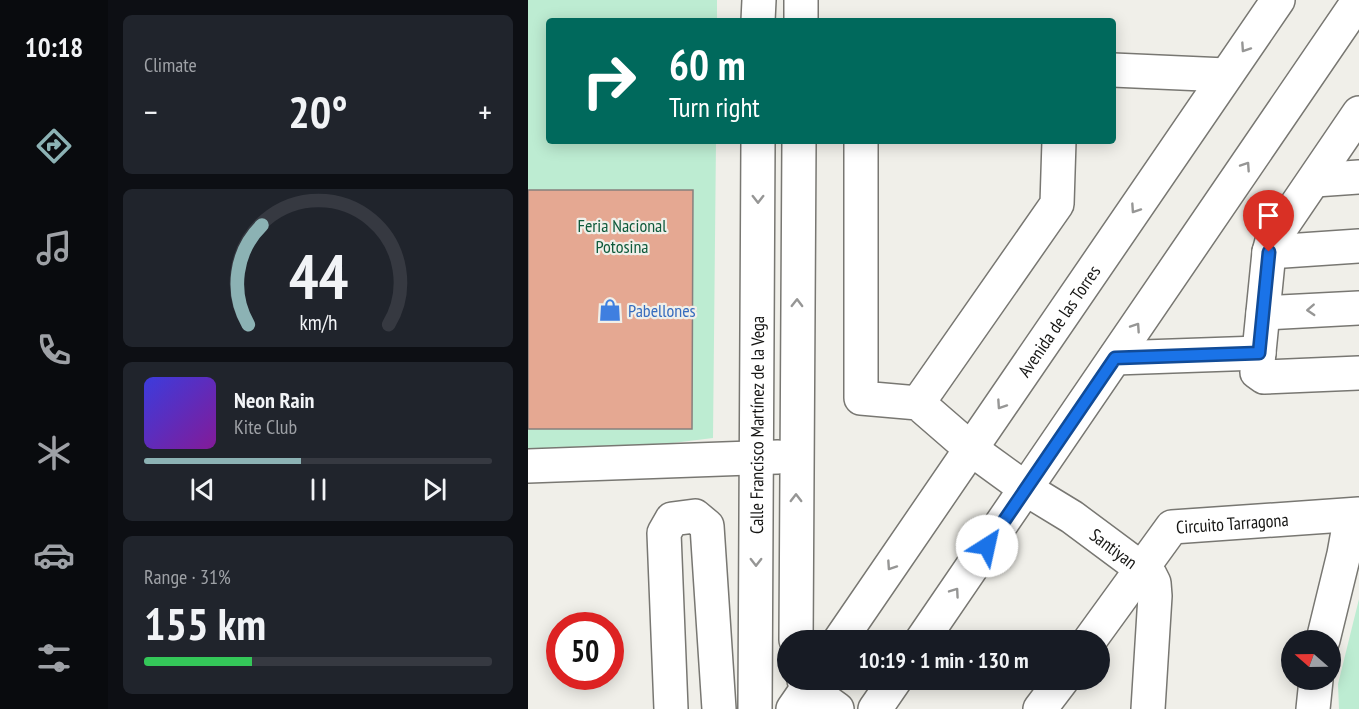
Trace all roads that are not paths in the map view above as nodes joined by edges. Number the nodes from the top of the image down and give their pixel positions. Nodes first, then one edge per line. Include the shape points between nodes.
1 (759, 0) edge
2 (801, 0) edge
3 (1278, 0) edge
4 (1359, 0) edge
5 (758, 18) edge
6 (801, 18) edge
7 (1116, 70) edge
8 (1226, 75) junction
9 (1359, 113) edge
10 (758, 144) edge
11 (799, 144) edge
12 (861, 144) edge
13 (1059, 144) edge
14 (1359, 177) edge
15 (1315, 180) junction
16 (1359, 246) edge
17 (1269, 252) junction
18 (1359, 308) edge
19 (1263, 313) junction
20 (1259, 353) junction
21 (1115, 358) junction
22 (1359, 373) edge
23 (918, 403) junction
24 (971, 449) junction
25 (756, 457) junction
26 (796, 457) junction
27 (528, 466) edge
28 (1026, 489) junction
29 (1355, 515) edge
30 (1143, 568) junction
31 (796, 630) edge
32 (847, 630) edge
33 (929, 630) edge
34 (1097, 630) edge
35 (1325, 630) edge
36 (807, 690) edge
37 (888, 690) edge
38 (1054, 690) edge
39 (1315, 690) edge
40 (671, 709) edge
41 (719, 709) edge
42 (755, 709) edge
43 (837, 709) edge
44 (875, 709) edge
45 (1040, 709) edge
46 (1148, 709) edge
47 (1313, 709) edge

1 - 5 street
2 - 6 street
3 -> 8 street, Avenida de las Torres
21 -> 4 street
7 - 8 street
8 -> 24 street, Avenida de las Torres
9 - 15 street
10 -> 25 street, Calle Francisco Martínez de la Vega
26 -> 11 street
12 - 23 street via 861,398
13 - 23 street via 1057,204
14 - 15 street
15 - 17 street via 1272,241
16 - 17 street
17 - 19 street
18 -> 19 street
19 - 20 street
20 - 21 street
20 - 22 street via 1257,372 1264,377
21 - 28 street
23 - 24 street, Santiyan
24 - 28 street, Santiyan
24 -> 32 street, Avenida de las Torres
25 - 26 street
25 - 27 street
25 -> 42 street, Calle Francisco Martínez de la Vega
31 -> 26 street
28 - 30 street, Santiyan
33 -> 28 street
29 - 30 street, Circuito Tarragona via 1172,527
29 - 35 street
30 - 34 street, Circuito Tarragona
30 - 46 street, Santiyan via 1154,583 1155,596
36 - 43 street
37 - 44 street
38 - 45 street
39 - 47 street
40 - 41 street via 664,533 672,519 695,516 707,526

